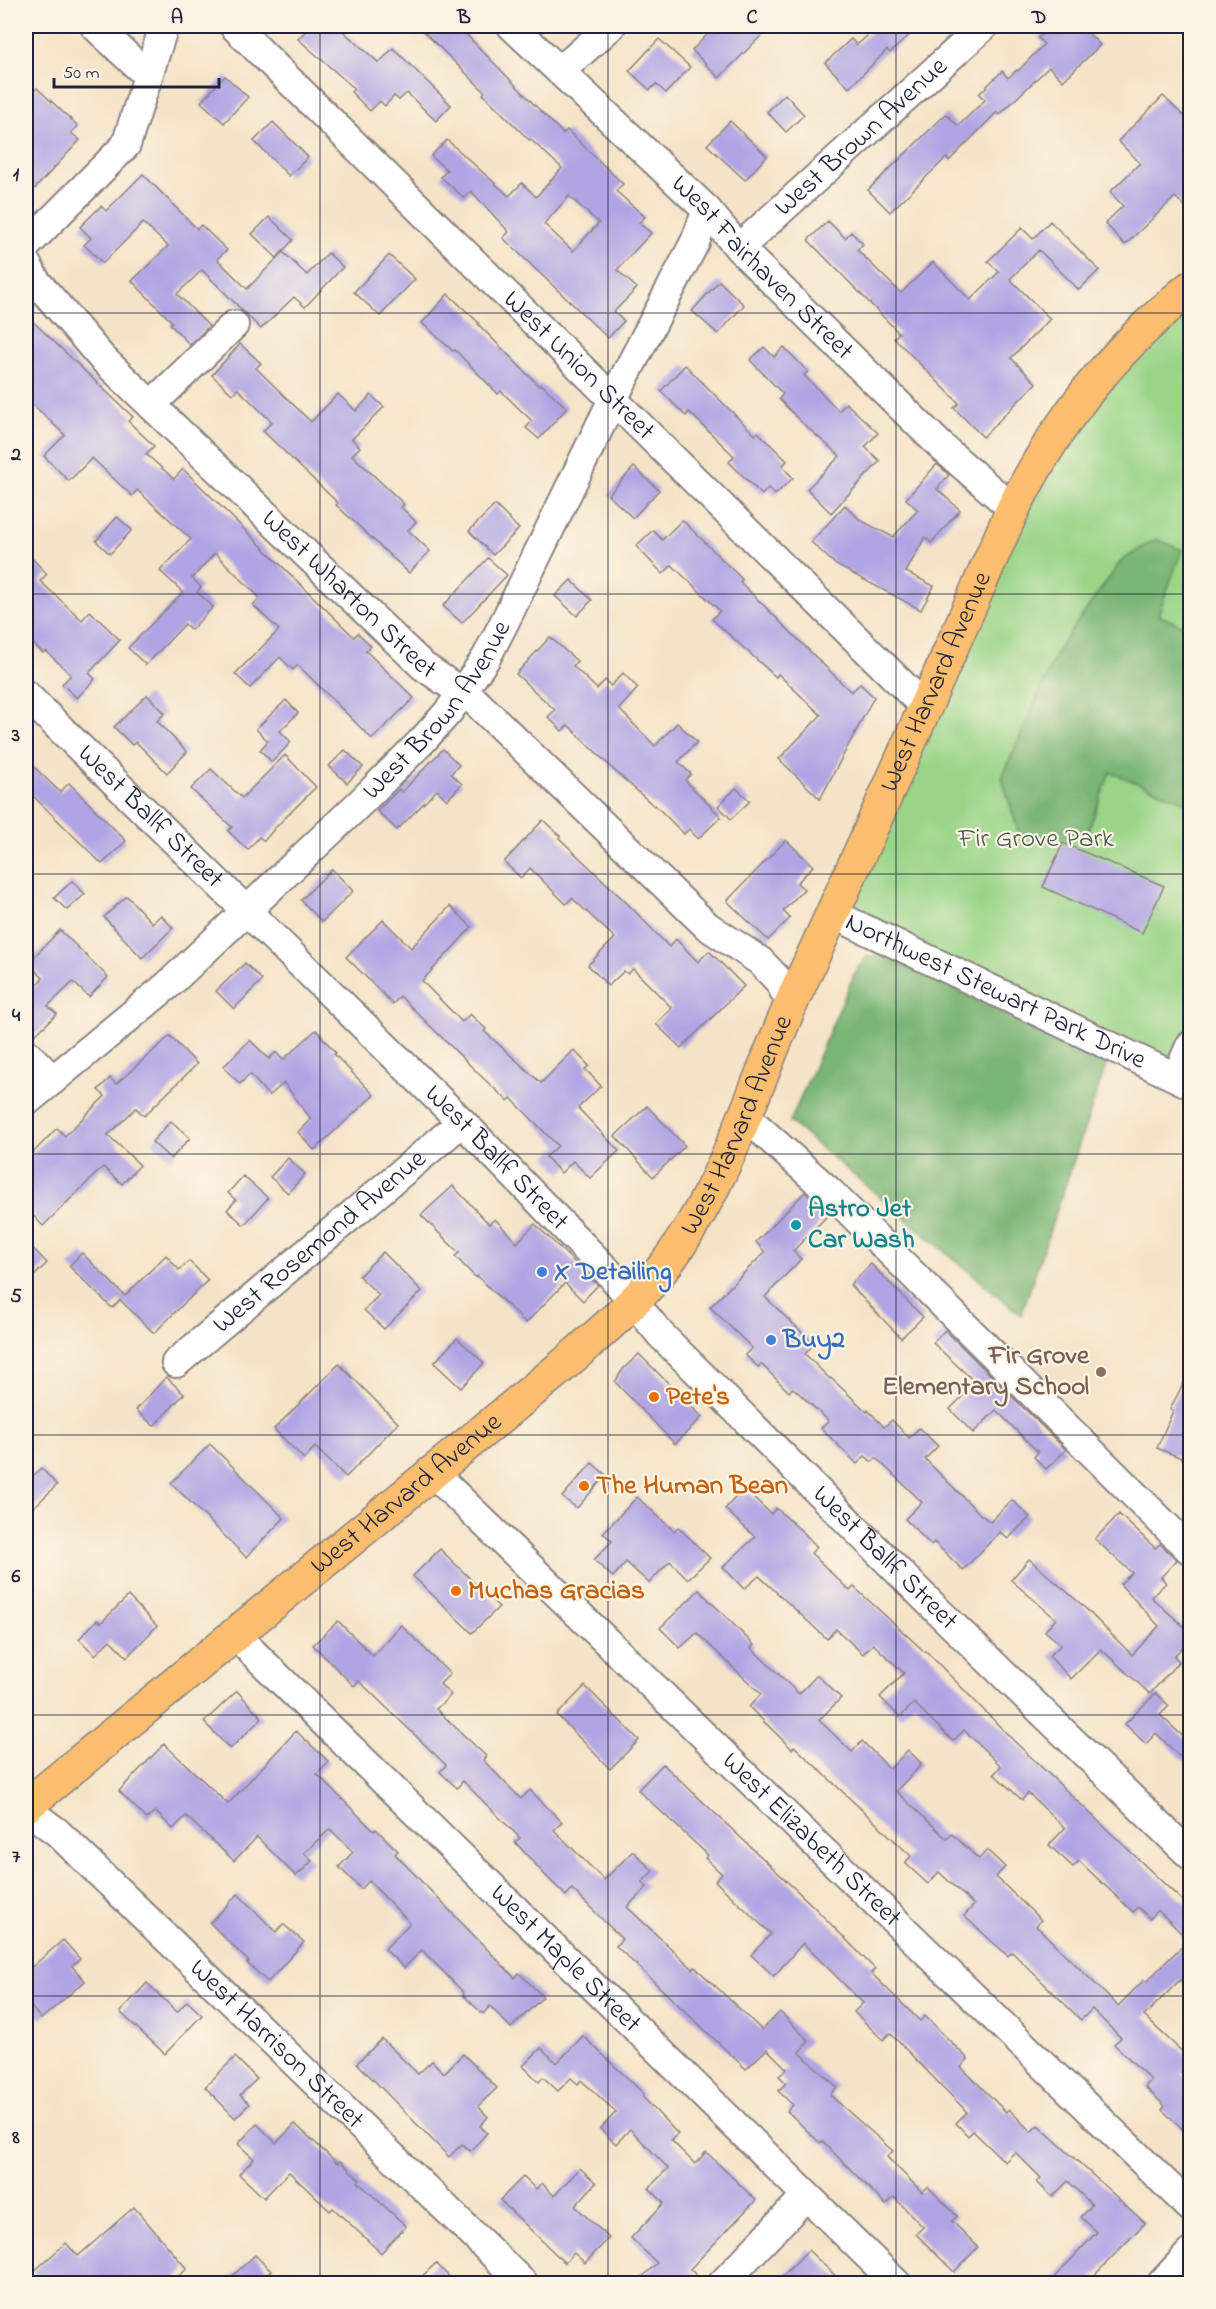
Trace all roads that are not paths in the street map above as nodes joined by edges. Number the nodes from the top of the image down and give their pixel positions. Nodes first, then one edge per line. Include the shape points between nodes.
1 (95, 26) edge
2 (164, 26) edge
3 (234, 26) edge
4 (512, 26) edge
5 (611, 26) edge
6 (984, 26) edge
7 (560, 71) junction
8 (147, 75) junction
9 (707, 210) junction
10 (26, 246) edge
11 (739, 248) junction
12 (26, 263) edge
13 (1191, 288) edge
14 (234, 326) dead end
15 (614, 399) junction
16 (151, 405) junction
17 (1012, 508) junction
18 (462, 692) junction
19 (26, 695) edge
20 (925, 706) junction
21 (246, 911) junction
22 (833, 914) junction
23 (790, 1004) junction
24 (1191, 1046) edge
25 (26, 1053) edge
26 (53, 1080) junction
27 (1184, 1080) edge
28 (26, 1102) edge
29 (745, 1116) junction
30 (462, 1122) junction
31 (633, 1302) junction
32 (176, 1363) dead end
33 (431, 1471) junction
34 (1191, 1550) edge
35 (234, 1634) junction
36 (26, 1807) edge
37 (1191, 1855) edge
38 (806, 2196) junction
39 (1191, 2207) edge
40 (1191, 2253) edge
41 (524, 2283) edge
42 (722, 2283) edge
43 (897, 2283) edge
44 (1161, 2283) edge

1 - 8 street
2 - 8 street
3 - 15 street, West Union Street
4 - 7 street, West Fairhaven Street
5 - 7 street
6 - 11 street, West Brown Avenue
7 - 9 street, West Fairhaven Street
8 - 10 street via 126,145
9 - 11 street, West Fairhaven Street
9 - 15 street, West Brown Avenue via 695,242
11 - 17 street, West Fairhaven Street via 943,448
12 - 16 street, West Wharton Street via 36,281 101,357
13 - 17 main road, West Harvard Avenue via 1151,321 1094,381 1047,446
14 - 16 street
15 - 18 street, West Brown Avenue via 486,658
15 - 20 street, West Union Street
16 - 18 street, West Wharton Street via 423,666
17 - 20 main road, West Harvard Avenue
18 - 21 street, West Brown Avenue via 423,740
18 - 23 street, West Wharton Street via 707,926 760,961 779,981
19 - 21 street, West Ballf Street
20 - 22 main road, West Harvard Avenue
21 - 26 street, West Brown Avenue via 168,985
21 - 30 street, West Ballf Street
22 - 23 main road, West Harvard Avenue
22 - 27 street, Northwest Stewart Park Drive
23 - 29 main road, West Harvard Avenue
24 - 27 street
25 - 26 street
26 - 28 street, West Brown Avenue
29 - 31 main road, West Harvard Avenue via 696,1216 660,1272
29 - 34 street via 831,1193
30 - 31 street, West Ballf Street
30 - 32 street, West Rosemond Avenue
31 - 33 main road, West Harvard Avenue via 560,1368
31 - 37 street, West Ballf Street via 661,1335 939,1612
33 - 35 main road, West Harvard Avenue
33 - 39 street, West Elizabeth Street
35 - 36 main road, West Harvard Avenue
35 - 38 street, West Maple Street
36 - 41 street, West Harrison Street via 57,1832
38 - 42 street
38 - 43 street, West Maple Street
40 - 44 street

